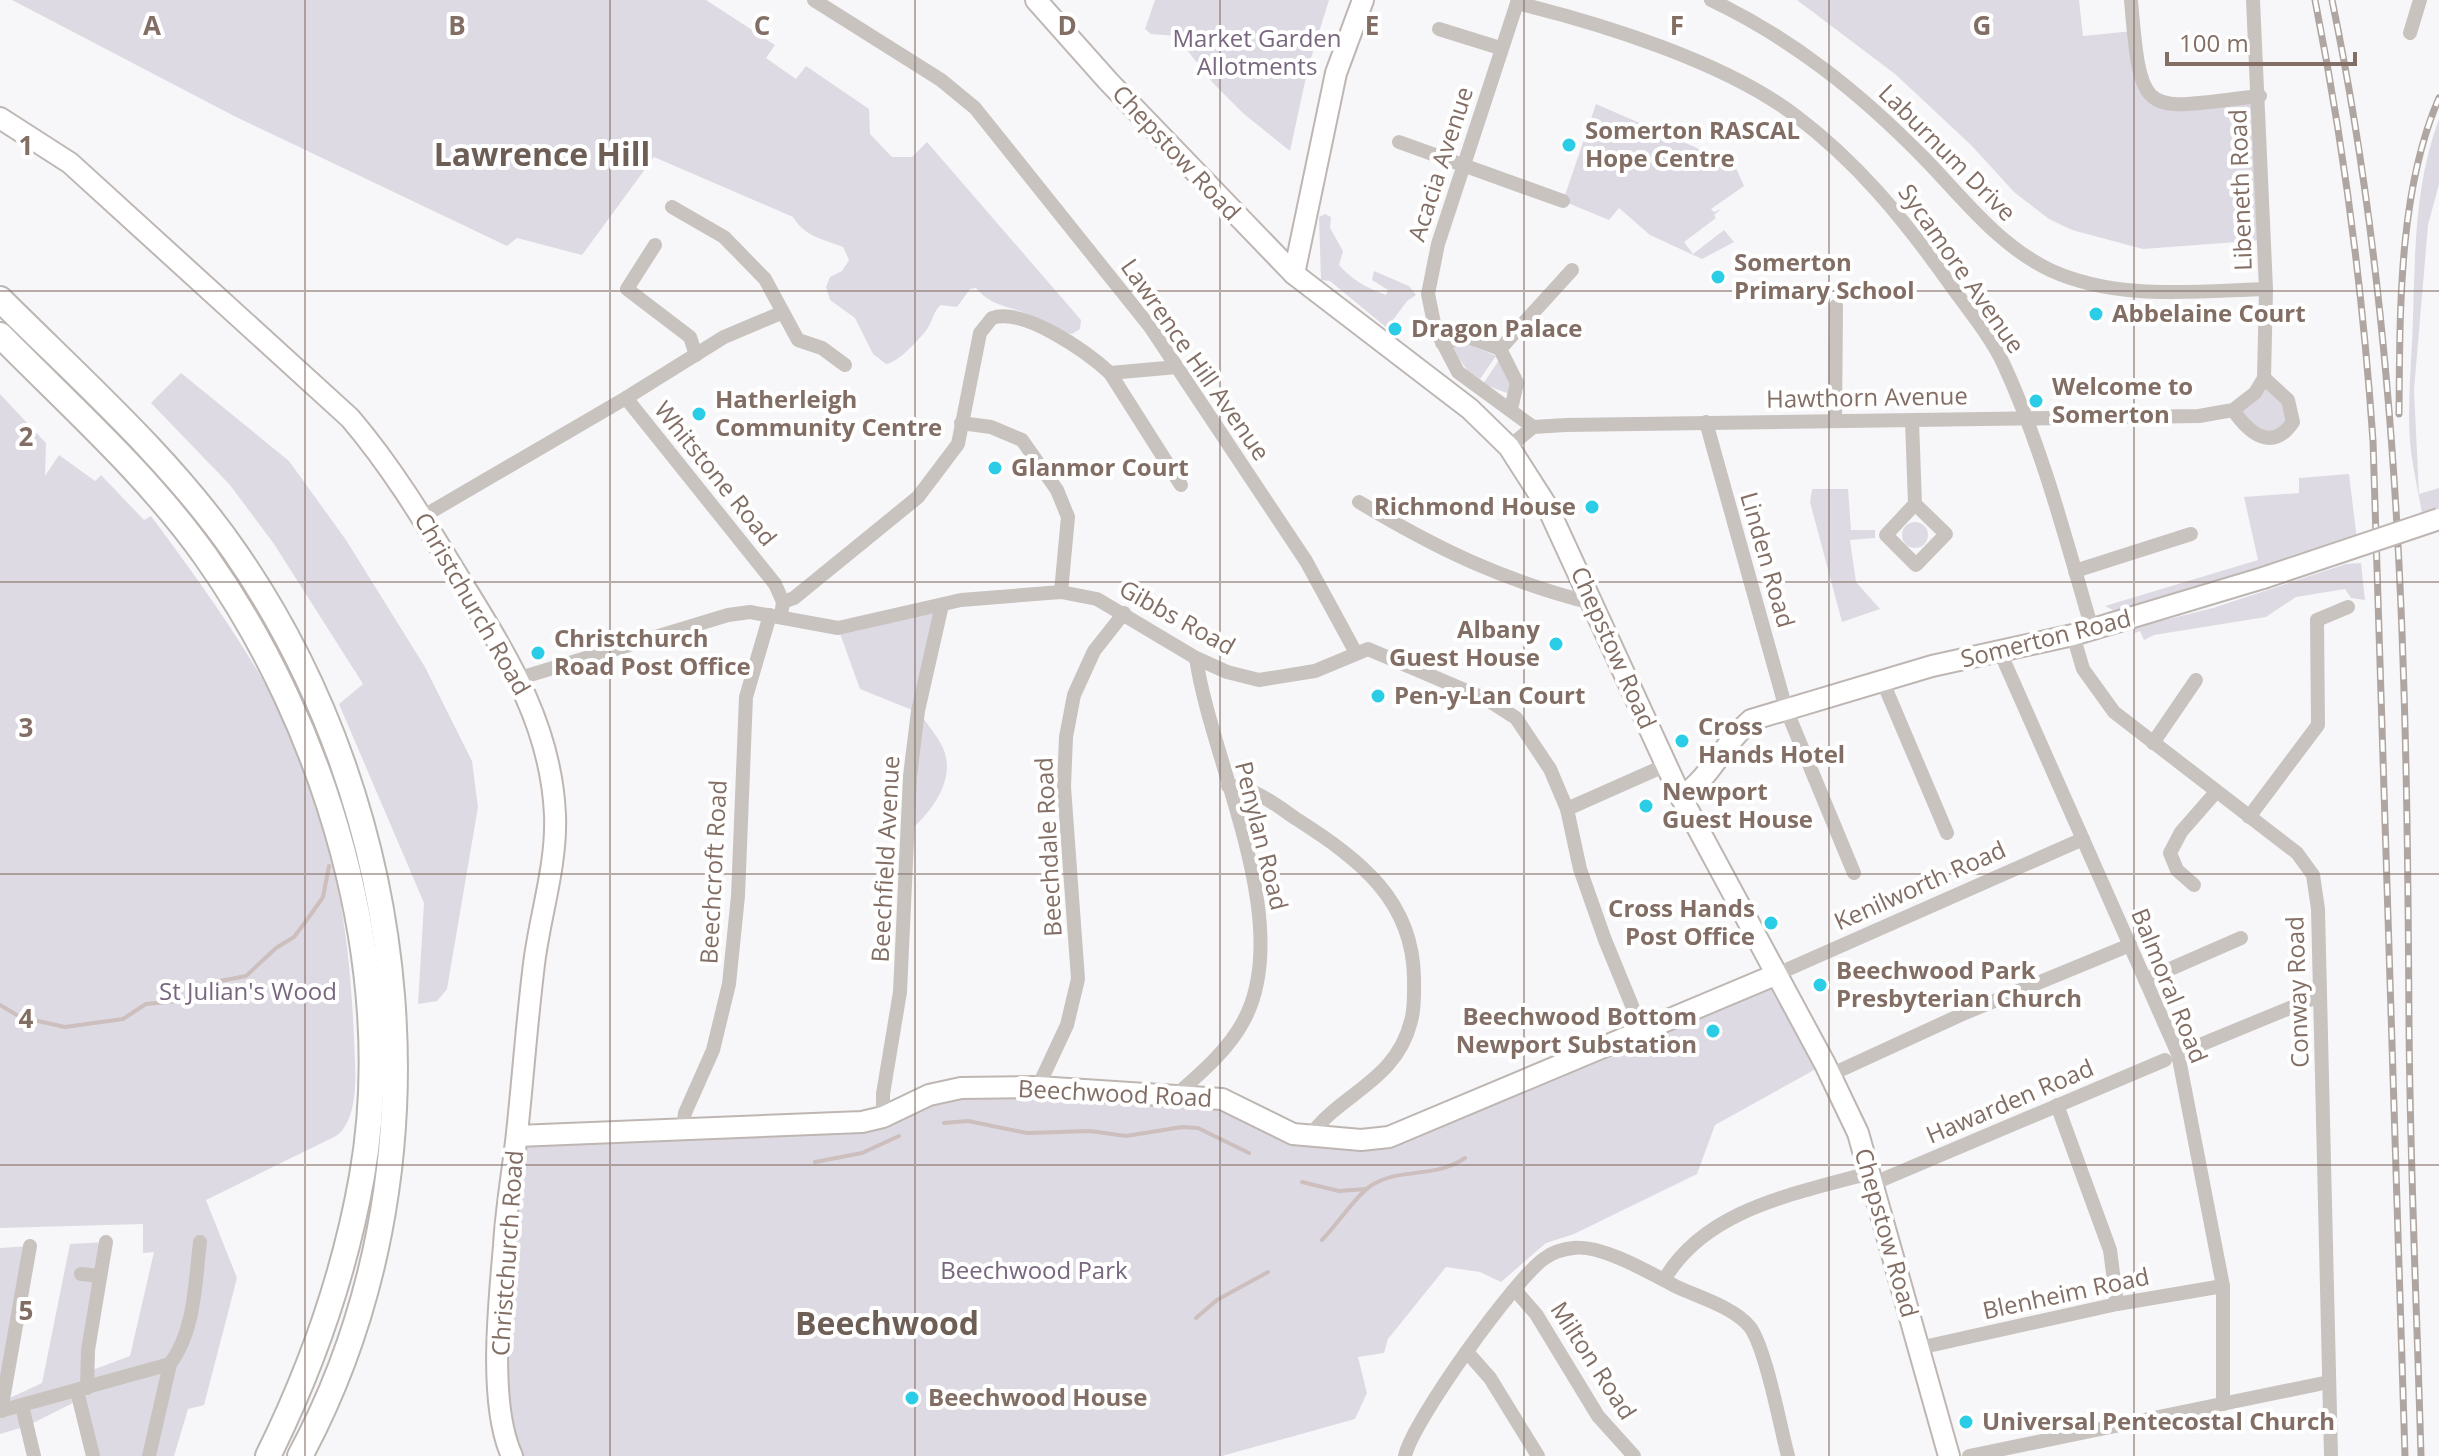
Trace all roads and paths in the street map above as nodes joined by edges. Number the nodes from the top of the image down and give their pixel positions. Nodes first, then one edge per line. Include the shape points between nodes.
1 (814, 0) edge
2 (1036, 0) edge
3 (1363, 0) edge
4 (1711, 0) edge
5 (2131, 0) edge
6 (2253, 0) edge
7 (2420, 0) edge
8 (1517, 2) edge
9 (1439, 29) dead end
10 (2410, 33) dead end
11 (1500, 48) junction
12 (2260, 96) junction
13 (0, 118) edge
14 (1399, 142) dead end
15 (1466, 163) junction
16 (1563, 201) dead end
17 (672, 207) dead end
18 (655, 245) dead end
19 (1572, 270) dead end
20 (1294, 274) junction
21 (2266, 289) junction
22 (0, 299) edge
23 (1836, 306) dead end
24 (781, 313) junction
25 (0, 335) edge
26 (1442, 343) junction
27 (1500, 349) junction
28 (696, 355) junction
29 (845, 365) dead end
30 (1177, 367) junction
31 (1110, 373) junction
32 (2264, 378) junction
33 (626, 398) junction
34 (1511, 409) junction
35 (2233, 410) junction
36 (2026, 417) junction
37 (1835, 421) junction
38 (1912, 421) junction
39 (1706, 422) junction
40 (961, 423) junction
41 (1533, 427) junction
42 (1509, 447) junction
43 (1181, 485) dead end
44 (1359, 502) dead end
45 (1915, 504) dead end
46 (422, 517) junction
47 (2439, 519) edge
48 (2191, 534) dead end
49 (2075, 571) junction
50 (1061, 592) junction
51 (783, 602) junction
52 (1595, 604) junction
53 (942, 605) junction
54 (2348, 607) dead end
55 (1124, 613) junction
56 (775, 616) junction
57 (2082, 632) junction
58 (2000, 652) junction
59 (1356, 653) junction
60 (1196, 658) junction
61 (520, 678) junction
62 (1882, 680) junction
63 (2196, 680) dead end
64 (1786, 709) junction
65 (2153, 743) junction
66 (1666, 765) junction
67 (1228, 786) junction
68 (2216, 792) junction
69 (1681, 797) junction
70 (1567, 809) junction
71 (2249, 817) junction
72 (1947, 833) dead end
73 (2083, 839) junction
74 (1854, 873) dead end
75 (2194, 885) dead end
76 (2241, 938) dead end
77 (2130, 945) junction
78 (1775, 975) junction
79 (2145, 980) junction
80 (2319, 996) junction
81 (1642, 1030) junction
82 (2171, 1057) junction
83 (1830, 1075) junction
84 (1038, 1087) junction
85 (1177, 1094) junction
86 (2057, 1105) junction
87 (883, 1117) junction
88 (683, 1128) junction
89 (517, 1136) junction
90 (1309, 1137) junction
91 (1871, 1179) junction
92 (106, 1242) dead end
93 (200, 1242) dead end
94 (30, 1246) dead end
95 (81, 1274) dead end
96 (100, 1276) junction
97 (1664, 1280) junction
98 (2223, 1286) junction
99 (1515, 1290) junction
100 (2117, 1304) junction
101 (0, 1315) edge
102 (18, 1317) junction
103 (1919, 1348) junction
104 (1467, 1352) junction
105 (170, 1364) junction
106 (2329, 1382) junction
107 (82, 1390) junction
108 (2223, 1404) junction
109 (22, 1406) junction
110 (0, 1411) edge
111 (34, 1456) edge
112 (93, 1456) edge
113 (149, 1456) edge
114 (268, 1456) edge
115 (300, 1456) edge
116 (512, 1456) edge
117 (1405, 1456) edge
118 (1538, 1456) edge
119 (1634, 1456) edge
120 (1788, 1456) edge
121 (1949, 1456) edge
122 (1969, 1456) edge
123 (2331, 1456) edge

1 - 30 street, Lawrence Hill Avenue via 941,80 975,108
2 - 20 street, Chepstow Road
3 - 20 street via 1336,73
4 - 21 street, Laburnum Drive via 1798,48 1839,79 2002,239 2050,270 2142,292
5 - 12 street via 2139,79 2154,100 2164,105
6 - 12 street, Libeneth Road
7 - 10 street
8 - 11 street, Acacia Avenue
8 - 36 street, Sycamore Avenue via 1592,21 1659,48 1726,76 1794,114 1854,165 1906,222 2002,361
9 - 11 street
11 - 15 street, Acacia Avenue
12 - 21 street, Libeneth Road
13 - 46 street, Christchurch Road via 70,163 350,418
14 - 15 street
15 - 16 street
15 - 26 street, Acacia Avenue via 1438,244 1428,294
17 - 24 street via 724,237 765,279
18 - 28 street via 627,289 690,337
19 - 27 street
20 - 42 street, Chepstow Road via 1470,409
21 - 32 street, Libeneth Road
22 - 115 highway via 171,474 233,548 302,663 328,722 372,860 387,947 397,1064 389,1178 365,1295
23 - 37 street
24 - 28 street
24 - 29 street via 798,340 822,348
25 - 114 highway via 154,495 240,608 302,727 346,863 371,1066 362,1175 319,1332
26 - 27 street via 1468,337
26 - 34 street, Acacia Avenue via 1468,382
27 - 34 street via 1517,383
28 - 33 street
30 - 31 street
30 - 59 street, Lawrence Hill Avenue via 1306,561
31 - 40 street via 1024,320 1006,315 988,321 980,333
31 - 43 street
32 - 35 street
32 - 35 street via 2288,400 2293,411 2288,429 2258,438
33 - 46 street, Whitstone Road
33 - 51 street, Whitstone Road via 775,584
34 - 41 street, Acacia Avenue
35 - 36 street, Hawthorn Avenue via 2199,416
36 - 38 street, Hawthorn Avenue
36 - 49 street, Sycamore Avenue
37 - 38 street, Hawthorn Avenue
37 - 39 street, Hawthorn Avenue
38 - 45 street
39 - 41 street, Hawthorn Avenue
39 - 64 street, Linden Road
40 - 50 street via 991,427 1022,440 1057,490 1068,517
40 - 51 street via 958,444 918,497
41 - 42 street
42 - 52 street, Chepstow Road via 1548,508
44 - 52 street via 1453,556 1536,589
46 - 61 street, Christchurch Road
47 - 57 street, Somerton Road, bridge
48 - 49 street
49 - 57 street, Sycamore Avenue
50 - 53 street, Gibbs Road
50 - 55 street, Gibbs Road via 1097,599
51 - 56 street
52 - 66 street, Chepstow Road
53 - 56 street, Gibbs Road via 838,628
53 - 87 street, Beechfield Avenue via 911,763 900,992
54 - 71 street via 2310,618 2318,725
55 - 60 street, Gibbs Road
55 - 84 street, Beechdale Road via 1094,651 1071,709 1064,787 1078,979 1067,1025
56 - 61 street, Gibbs Road via 728,615
56 - 88 street, Beechcroft Road via 746,697 729,984 713,1050
57 - 58 street, Somerton Road
57 - 65 street, Conway Road via 2083,669 2105,703
58 - 62 street, Somerton Road
58 - 73 street, Balmoral Road
59 - 60 street, Gibbs Road via 1315,671 1259,680
59 - 70 street via 1378,651 1516,718 1543,756
60 - 67 street, Penylan Road
61 - 89 street, Christchurch Road via 541,730 555,817
62 - 64 street, Somerton Road
62 - 72 street
63 - 65 street
64 - 69 street, Somerton Road via 1751,720 1728,740 1702,783
64 - 74 street, Linden Road
65 - 68 street, Conway Road
66 - 69 street, Chepstow Road
66 - 70 street
67 - 85 street, Penylan Road via 1261,920 1261,967 1244,1021
67 - 90 street via 1255,793 1357,861 1389,893 1410,938 1414,994 1401,1045 1376,1080 1321,1120
68 - 71 street, Conway Road
68 - 75 street via 2170,853 2177,870
69 - 78 street, Chepstow Road
70 - 81 street via 1580,869
71 - 80 street, Conway Road via 2297,853 2313,875
73 - 77 street, Balmoral Road
73 - 78 street, Kenilworth Road
76 - 79 street
77 - 79 street, Balmoral Road
77 - 83 street
78 - 81 street, Beechwood Road
78 - 83 street, Chepstow Road
79 - 82 street, Balmoral Road
80 - 82 street, Hawarden Road
80 - 106 street, Conway Road
81 - 90 street, Beechwood Road via 1389,1137
82 - 86 street, Hawarden Road
82 - 98 street, Balmoral Road
83 - 91 street, Chepstow Road via 1858,1133
84 - 85 street, Beechwood Road
84 - 87 street, Beechwood Road via 961,1088 929,1095
85 - 90 street, Beechwood Road via 1222,1099 1279,1129
86 - 91 street, Hawarden Road
86 - 100 street via 2110,1250
87 - 88 street, Beechwood Road
88 - 89 street, Beechwood Road
89 - 116 street, Christchurch Road via 499,1303 501,1415
91 - 97 street, Hawarden Road via 1743,1211 1694,1245
91 - 103 street, Chepstow Road
92 - 96 street
93 - 105 street via 189,1323
94 - 102 street
95 - 96 street
96 - 107 street
97 - 99 street via 1594,1249 1577,1247 1545,1257
97 - 120 street via 1749,1326
98 - 100 street, Blenheim Road
98 - 108 street, Balmoral Road
99 - 104 street
99 - 119 street, Milton Road via 1536,1314 1598,1416
100 - 103 street, Blenheim Road
101 - 102 street
102 - 110 street
103 - 121 street, Chepstow Road
104 - 117 street via 1413,1431
104 - 118 street via 1483,1368
105 - 107 street
105 - 113 street
106 - 108 street
106 - 123 street, Conway Road
107 - 109 street
107 - 112 street
108 - 122 street
109 - 110 street
109 - 111 street

